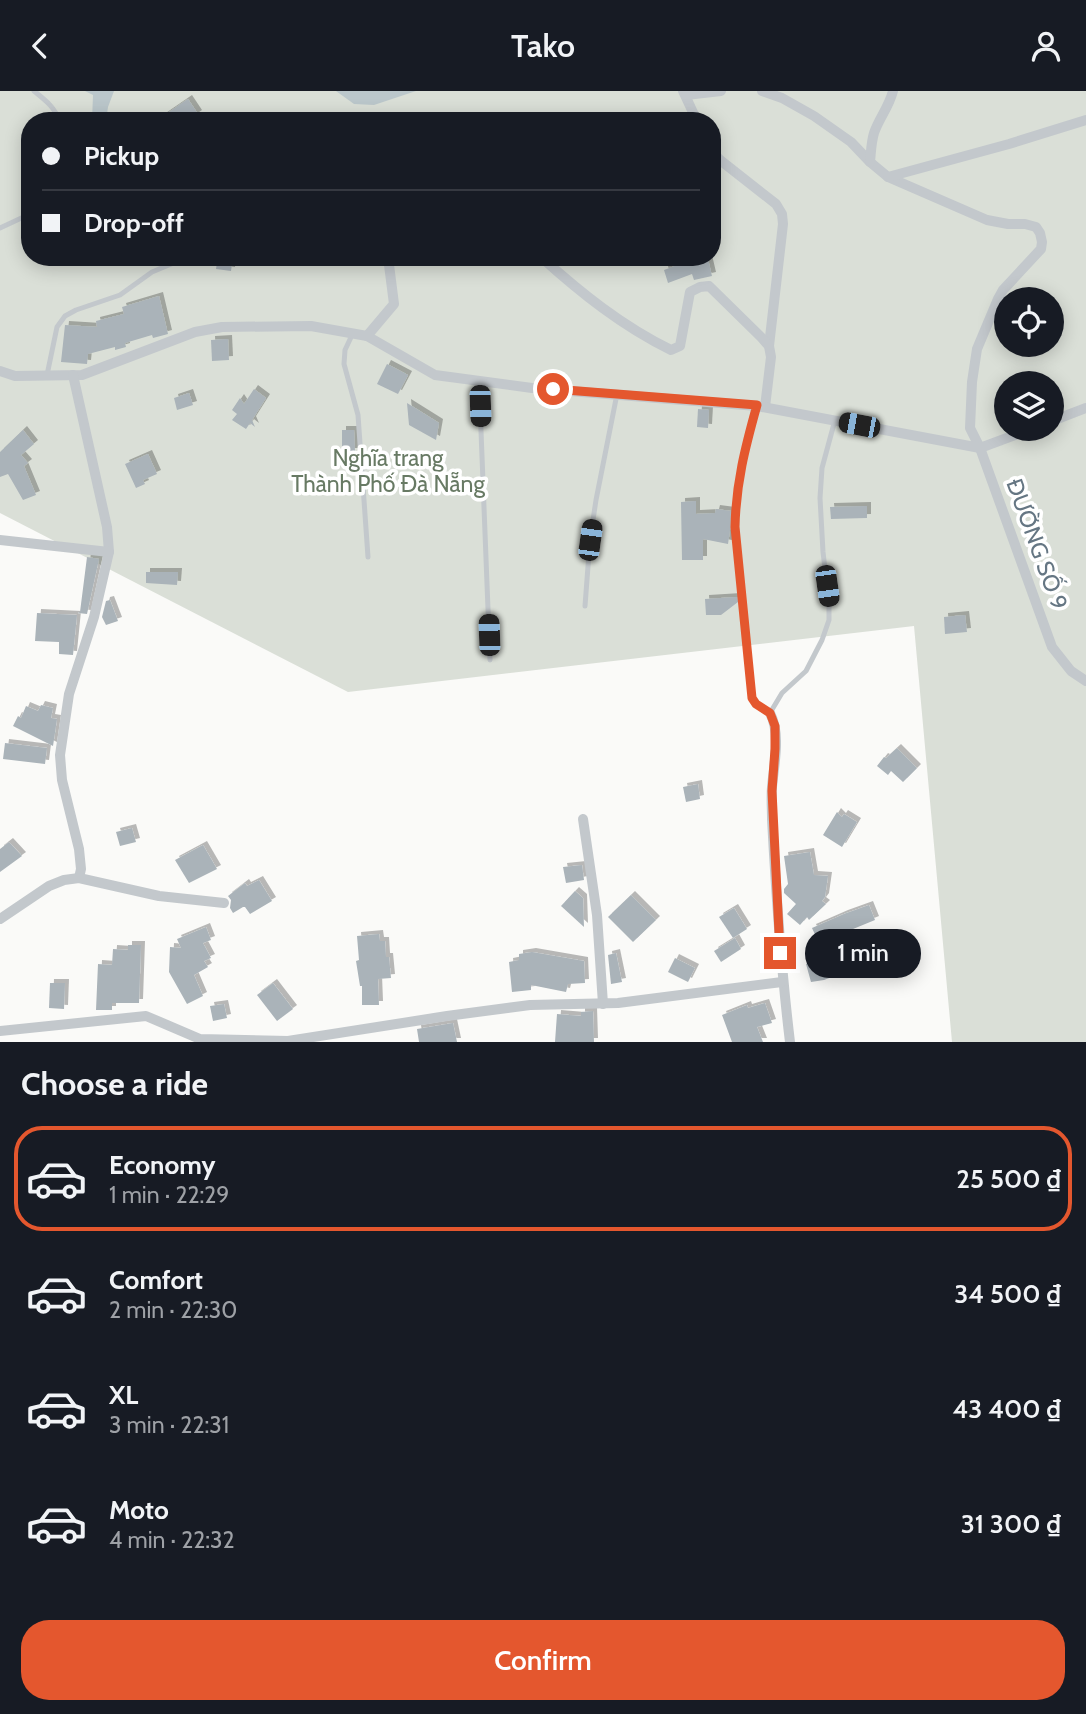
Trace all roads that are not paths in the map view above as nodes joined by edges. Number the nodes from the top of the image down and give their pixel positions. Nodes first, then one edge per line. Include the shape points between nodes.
1 (34, 91) edge
2 (721, 91) edge
3 (762, 91) edge
4 (894, 91) edge
5 (685, 93) edge
6 (55, 112) edge
7 (693, 112) edge
8 (1086, 120) edge
9 (721, 161) edge
10 (870, 162) junction
11 (888, 177) junction
12 (21, 218) edge
13 (0, 228) edge
14 (166, 266) edge
15 (389, 266) edge
16 (551, 266) edge
17 (353, 333) junction
18 (367, 336) junction
19 (769, 346) junction
20 (0, 371) edge
21 (73, 375) junction
22 (47, 376) junction
23 (479, 380) junction
24 (617, 394) junction
25 (761, 406) junction
26 (1086, 408) edge
27 (1064, 416) edge
28 (835, 420) junction
29 (999, 441) edge
30 (980, 448) junction
31 (0, 541) edge
32 (109, 552) junction
33 (368, 557) dead end
34 (585, 606) dead end
35 (491, 660) dead end
36 (1086, 681) edge
37 (770, 713) junction
38 (583, 819) dead end
39 (79, 878) junction
40 (224, 903) dead end
41 (0, 919) edge
42 (782, 982) junction
43 (603, 1004) junction
44 (0, 1031) edge
45 (790, 1042) edge

1 - 6 lane
2 - 5 street
3 - 10 street via 814,115
4 - 10 street via 874,133
5 - 7 street
8 - 11 street
9 - 19 street via 776,204 782,214
10 - 11 street
11 - 30 street, ĐƯỜNG SỐ 9 via 988,220 1025,224 1040,233 1041,249 1003,291 977,349 970,428
12 - 13 lane
14 - 22 lane via 120,295 65,316 57,327
15 - 18 street via 394,304
16 - 19 street via 593,302 671,350 680,346 690,292 709,286
17 - 18 street
17 - 21 street via 311,326 222,327 195,332
17 - 33 lane via 344,363 358,415
18 - 23 street via 435,375
19 - 25 street
20 - 22 street
21 - 22 street
21 - 32 street
23 - 24 street
23 - 35 lane
24 - 25 street
24 - 34 lane via 596,500
25 - 28 street
25 - 37 lane via 740,473 735,527 752,698
26 - 27 street
28 - 30 street
28 - 37 lane via 822,468 820,498 829,620 806,671 782,693
29 - 30 street
30 - 36 street, ĐƯỜNG SỐ 9 via 1052,647 1071,671
31 - 32 street
32 - 39 street via 69,694 60,755 79,849
37 - 42 street via 775,726 772,818
38 - 43 street via 597,915
39 - 40 street via 159,896
39 - 41 street via 49,886
42 - 43 street
42 - 45 street
43 - 44 street via 530,1005 288,1041 200,1039 146,1016

